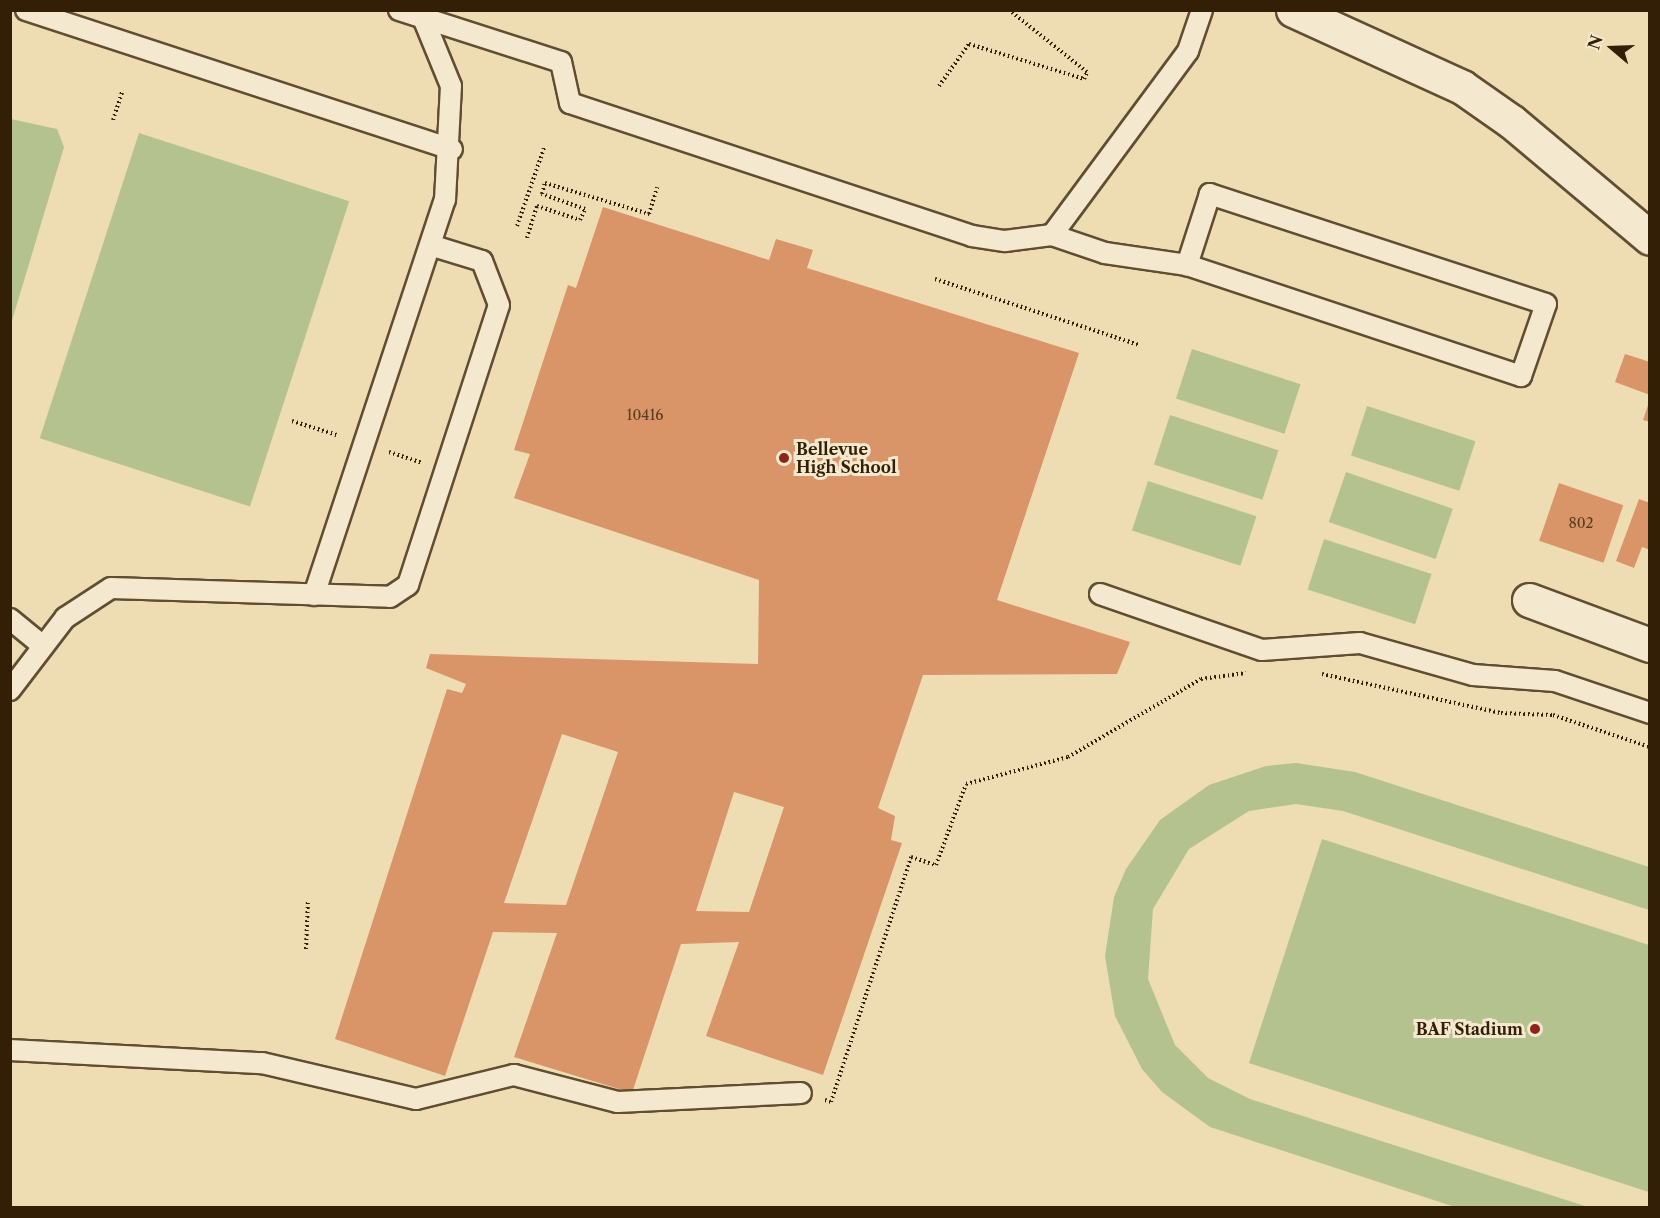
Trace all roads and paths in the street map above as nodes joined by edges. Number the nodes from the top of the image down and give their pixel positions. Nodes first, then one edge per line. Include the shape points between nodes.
1 (26, 10) edge
2 (399, 10) edge
3 (1009, 10) edge
4 (1202, 10) edge
5 (1293, 10) edge
6 (422, 15) edge
7 (939, 86) dead end
8 (122, 92) dead end
9 (113, 120) dead end
10 (452, 148) junction
11 (544, 148) dead end
12 (657, 187) dead end
13 (517, 226) dead end
14 (1052, 235) junction
15 (527, 238) dead end
16 (1650, 238) edge
17 (430, 245) junction
18 (1187, 265) junction
19 (935, 279) dead end
20 (1139, 345) dead end
21 (292, 421) dead end
22 (337, 435) dead end
23 (386, 452) dead end
24 (428, 465) dead end
25 (1100, 594) dead end
26 (314, 595) junction
27 (1529, 600) dead end
28 (10, 619) edge
29 (1650, 645) edge
30 (44, 646) junction
31 (1257, 672) dead end
32 (1315, 672) dead end
33 (10, 690) edge
34 (1650, 713) edge
35 (1650, 747) edge
36 (308, 900) dead end
37 (306, 949) dead end
38 (10, 1050) edge
39 (801, 1093) joint

1 - 10 lane
2 - 6 lane
3 - 7 path via 1087,72 1084,79 969,44
4 - 14 lane via 1188,51
5 - 16 street via 1402,56 1462,87 1512,122
6 - 10 lane via 451,86
6 - 14 lane via 561,62 570,103 972,236 1005,241
8 - 9 path
10 - 17 lane via 445,200
11 - 13 path
12 - 15 path via 649,214 545,183 542,194 585,209 580,220 537,207
14 - 18 lane via 1105,253
17 - 26 lane
17 - 26 lane via 482,261 499,305 412,574 408,585 390,597
18 - 18 lane via 1521,376 1546,304 1210,194
19 - 20 path
21 - 22 path
23 - 24 path
25 - 34 lane via 1262,650 1360,643 1473,675 1555,681
26 - 30 lane via 111,588 65,618
27 - 29 street
28 - 30 lane
30 - 33 lane
31 - 39 path via 1201,679 1068,757 966,784 936,865 911,857 831,1102
32 - 35 path via 1501,714 1553,715
36 - 37 path
38 - 39 lane via 262,1063 416,1099 514,1075 618,1102

